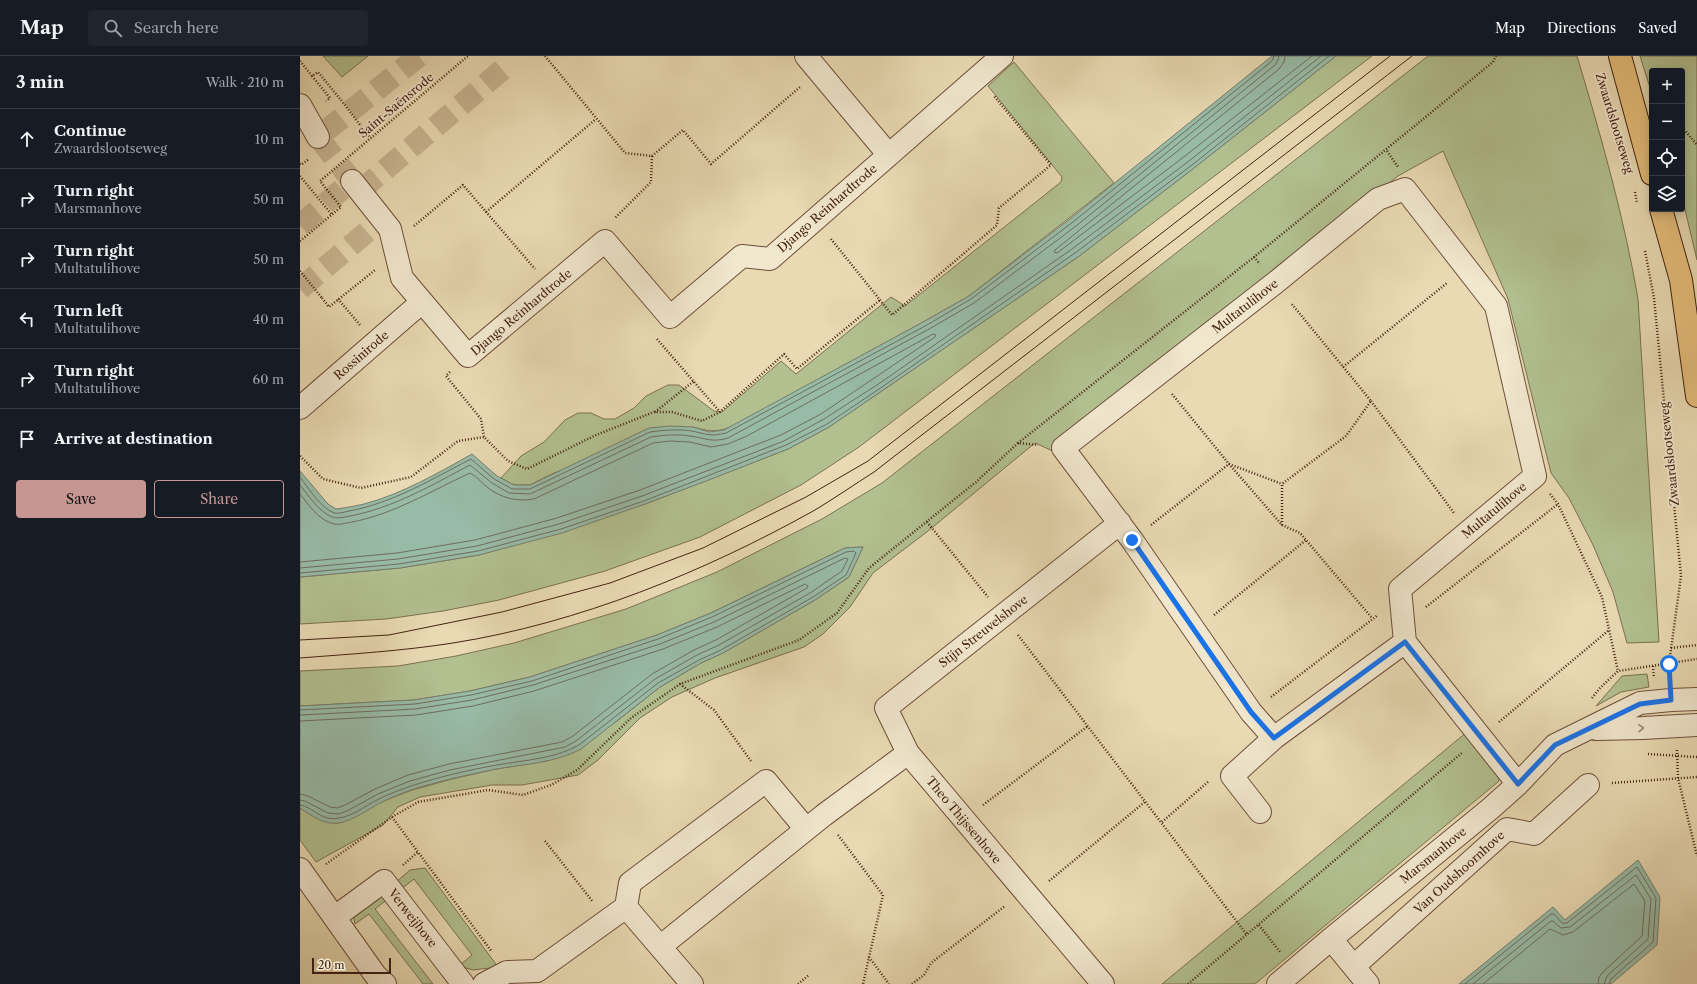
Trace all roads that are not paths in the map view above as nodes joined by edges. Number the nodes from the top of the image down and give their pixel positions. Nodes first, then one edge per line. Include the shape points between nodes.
1 (1620, 56) edge
2 (812, 63) edge
3 (989, 67) edge
4 (300, 105) edge
5 (318, 138) dead end
6 (888, 154) junction
7 (1649, 163) edge
8 (352, 181) dead end
9 (1662, 212) edge
10 (422, 302) junction
11 (1697, 396) edge
12 (300, 408) edge
13 (1126, 532) junction
14 (1404, 634) junction
15 (1697, 699) edge
16 (1697, 725) edge
17 (1588, 729) junction
18 (1274, 738) junction
19 (908, 753) junction
20 (1518, 784) junction
21 (1588, 785) road end
22 (1260, 812) dead end
23 (806, 829) junction
24 (304, 873) edge
25 (626, 907) junction
26 (336, 917) junction
27 (1331, 939) junction
28 (661, 946) junction
29 (1354, 966) junction
30 (1293, 979) edge
31 (375, 981) edge
32 (463, 984) edge
33 (484, 984) edge
34 (692, 984) edge
35 (1103, 984) edge
36 (1368, 984) edge

1 - 7 main road, Zwaardslootseweg
2 - 6 street
3 - 6 street, Django Reinhardtrode
4 - 5 street
6 - 10 street, Django Reinhardtrode via 770,259 742,256 670,317 605,241 468,356
8 - 10 street via 390,230 402,278
9 - 11 main road via 1681,280
10 - 12 street, Rossinirode
13 - 14 street, Multatulihove via 1063,448 1275,283 1378,199 1406,189 1496,306 1535,476 1400,589
13 - 18 street via 1251,712
13 - 19 street, Stijn Streuvelshove via 1003,616 886,708
14 - 18 street
14 - 20 street
15 - 17 street, Marsmanhove via 1640,704
17 -> 16 street, Marsmanhove
17 - 20 street, Marsmanhove via 1555,745
18 - 22 street via 1232,776
19 - 23 street
19 - 35 street, Theo Thijssenhove
20 - 27 street, Marsmanhove
21 - 29 street, Van Oudshoornhove via 1534,834 1507,829
23 - 25 street via 766,781 630,883
23 - 28 street
24 - 26 street
25 - 28 street
25 - 33 street via 537,971 507,972
26 - 31 street
26 - 32 street, Verweijhove via 384,881
27 - 29 street
27 - 30 street, Marsmanhove
28 - 34 street
29 - 36 street

